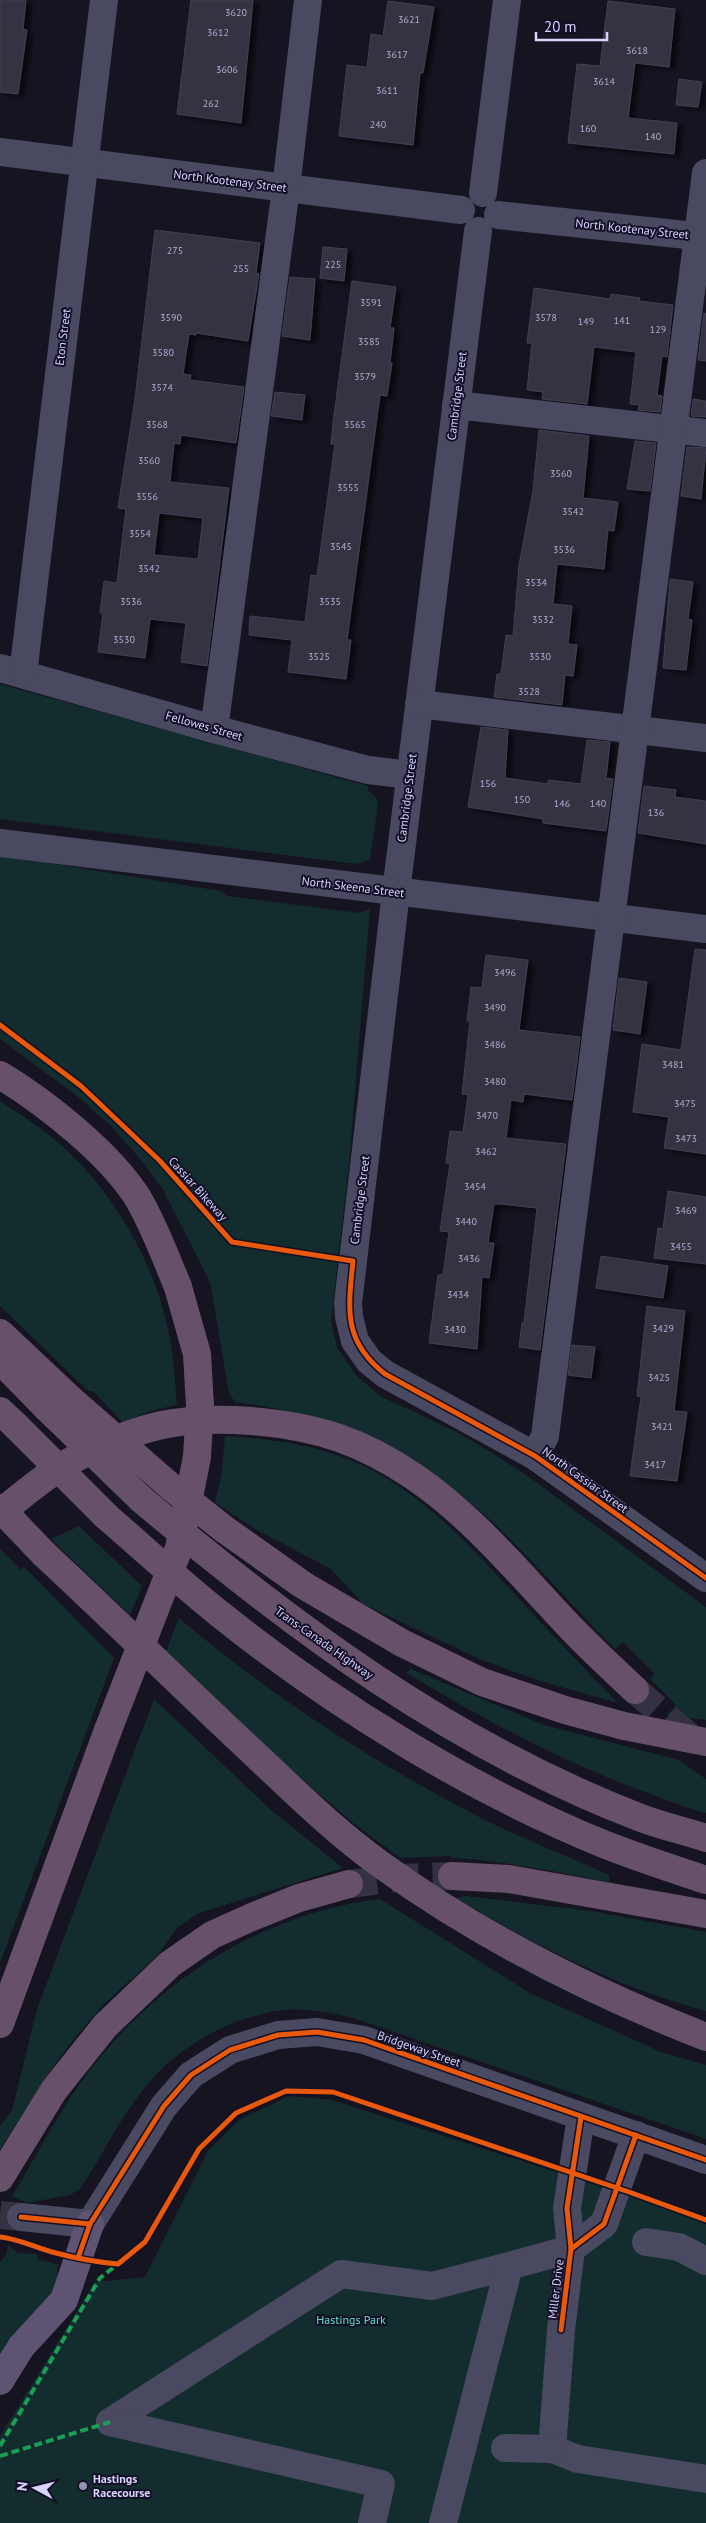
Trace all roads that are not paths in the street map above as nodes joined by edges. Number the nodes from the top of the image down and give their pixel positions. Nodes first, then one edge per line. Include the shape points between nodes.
1 (104, 0) edge
2 (308, 0) edge
3 (507, 0) edge
4 (0, 152) edge
5 (84, 163) junction
6 (706, 173) edge
7 (286, 188) junction
8 (486, 213) junction
9 (702, 237) edge
10 (456, 405) junction
11 (673, 430) junction
12 (706, 433) edge
13 (12, 671) edge
14 (419, 704) junction
15 (210, 728) junction
16 (635, 730) junction
17 (706, 738) edge
18 (410, 775) junction
19 (0, 843) edge
20 (396, 892) junction
21 (612, 918) junction
22 (706, 930) edge
23 (0, 1075) edge
24 (0, 1333) edge
25 (0, 1360) edge
26 (369, 1361) joint
27 (58, 1403) junction
28 (7, 1417) edge
29 (535, 1456) junction
30 (0, 1508) edge
31 (0, 1513) edge
32 (706, 1578) edge
33 (635, 1690) tunnel mouth
34 (706, 1742) edge
35 (706, 1838) edge
36 (452, 1876) tunnel mouth
37 (706, 1880) edge
38 (348, 1884) tunnel mouth
39 (706, 1914) edge
40 (0, 2024) edge
41 (706, 2037) edge
42 (581, 2117) junction
43 (636, 2135) junction
44 (706, 2160) edge
45 (0, 2178) edge
46 (21, 2216) tunnel mouth
47 (90, 2224) junction
48 (646, 2242) dead end
49 (571, 2249) junction
50 (706, 2261) edge
51 (509, 2266) junction
52 (0, 2381) edge
53 (506, 2448) dead end
54 (552, 2449) junction
55 (706, 2479) edge
56 (372, 2523) edge
57 (443, 2523) edge

1 - 5 street, Eton Street
2 - 7 street
3 - 8 street, Cambridge Street
4 - 5 street, North Kootenay Street
5 - 7 street, North Kootenay Street
5 - 13 street, Eton Street
6 - 9 street
7 - 8 street, North Kootenay Street via 461,210 468,197
7 - 15 street via 216,714
8 - 9 street, North Kootenay Street
8 - 10 street, Cambridge Street
9 - 11 street
10 - 11 street
10 - 14 street, Cambridge Street
11 - 12 street
11 - 16 street
13 - 15 street, Fellowes Street
14 - 16 street
14 - 18 street, Cambridge Street
15 - 18 street, Fellowes Street via 368,770
16 - 17 street
16 - 21 street
18 - 20 street, Cambridge Street
19 - 20 street, North Skeena Street
20 - 21 street, North Skeena Street
20 - 26 street, Cambridge Street via 348,1303 355,1340
21 - 22 street, North Skeena Street
21 - 29 street via 545,1436
23 - 40 highway, bridge via 81,1135 138,1198 178,1287 197,1354 200,1406 197,1457 178,1548
24 - 27 highway
25 - 27 highway, Trans-Canada Highway
26 - 29 street, North Cassiar Street via 385,1374
27 - 34 highway, bridge via 303,1585 402,1643 482,1682 565,1710 624,1726
27 - 35 highway, Trans-Canada Highway, bridge via 141,1499 234,1577 386,1686 483,1744 546,1776 642,1818
28 - 37 highway, bridge via 106,1516 221,1615 324,1691 408,1744 516,1804 606,1844
29 - 32 street, North Cassiar Street
30 - 41 highway, bridge via 181,1686 326,1821 380,1864 509,1947 634,2009
31 - 33 highway via 36,1484 83,1454 164,1425 211,1420 247,1422 290,1426 339,1438 414,1476 454,1509
36 - 39 highway via 518,1880
38 - 45 highway via 299,1898 252,1917 212,1935 170,1964 105,2026 54,2090
42 - 43 street, Bridgeway Street
42 - 47 street, Bridgeway Street via 364,2040 317,2032 278,2036 230,2050 191,2075 164,2106
42 - 49 street, Miller Drive via 567,2208
43 - 44 street, Bridgeway Street
43 - 49 street, Miller Drive via 604,2224
46 - 47 street
47 - 52 main road via 64,2300 21,2347
48 - 50 street via 679,2247
49 - 51 street
49 - 54 street, Miller Drive
51 - 56 street via 432,2286 341,2274 110,2422 381,2484
51 - 57 street
53 - 54 street
54 - 55 street via 578,2459

